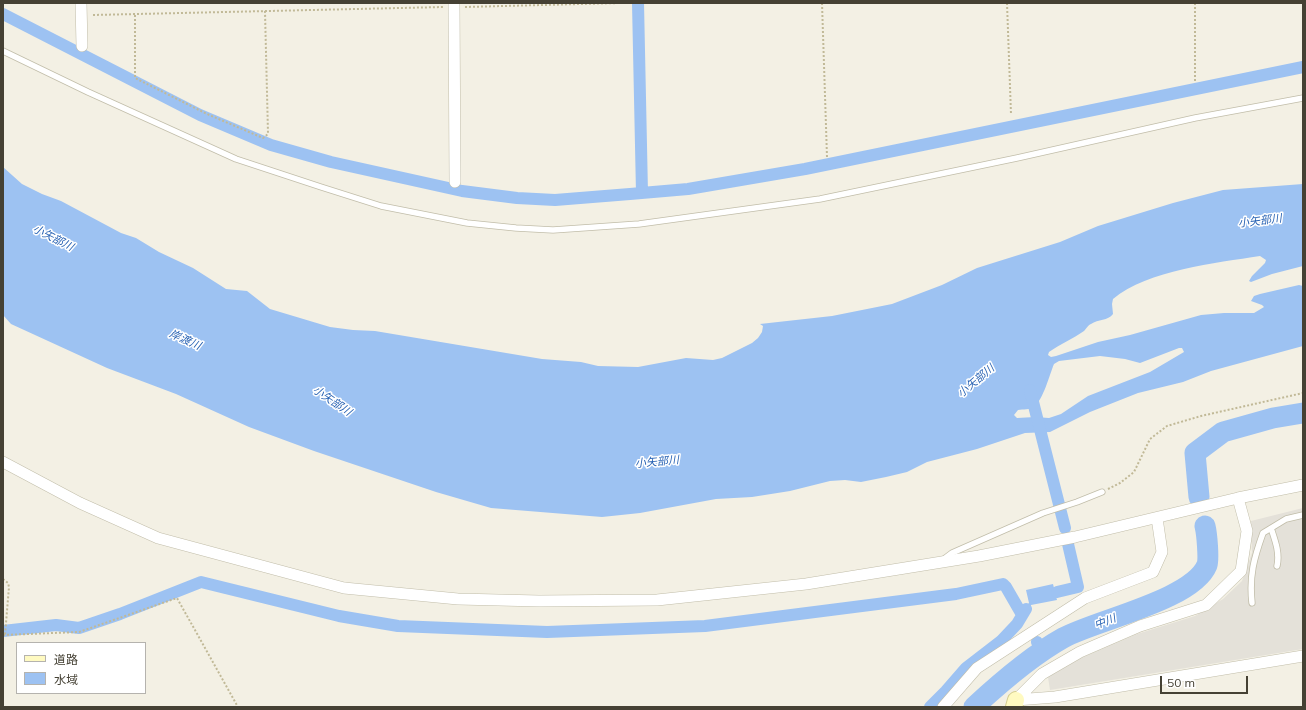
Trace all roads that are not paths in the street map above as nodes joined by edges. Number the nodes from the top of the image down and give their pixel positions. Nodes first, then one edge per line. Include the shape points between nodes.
1 (81, 3) edge
2 (454, 5) edge
3 (82, 46) dead end
4 (3, 51) edge
5 (1303, 98) edge
6 (455, 182) dead end
7 (3, 462) edge
8 (1303, 485) edge
9 (1102, 492) road end
10 (1238, 498) junction
11 (1303, 515) edge
12 (1157, 518) junction
13 (1271, 528) junction
14 (941, 562) junction
15 (1277, 566) dead end
16 (1252, 603) dead end
17 (1303, 656) edge
18 (1015, 704) edge
19 (943, 707) edge

1 - 3 street
2 - 6 street
4 - 5 lane via 236,159 321,187 381,206 467,223 554,230 639,224 820,199 1195,118
7 - 14 street via 80,503 158,538 344,588 458,599 657,600 806,584
8 - 10 street
9 - 14 lane via 1043,513 952,553
10 - 12 street
10 - 18 street via 1247,531 1241,571 1206,605 1140,626 1080,652 1042,674
11 - 13 lane via 1286,519
12 - 14 street via 1075,537
12 - 19 street via 1162,552 1153,572 1085,598 977,668
13 - 15 lane via 1276,541
13 - 16 lane via 1263,533 1257,550 1250,586
17 - 18 street

